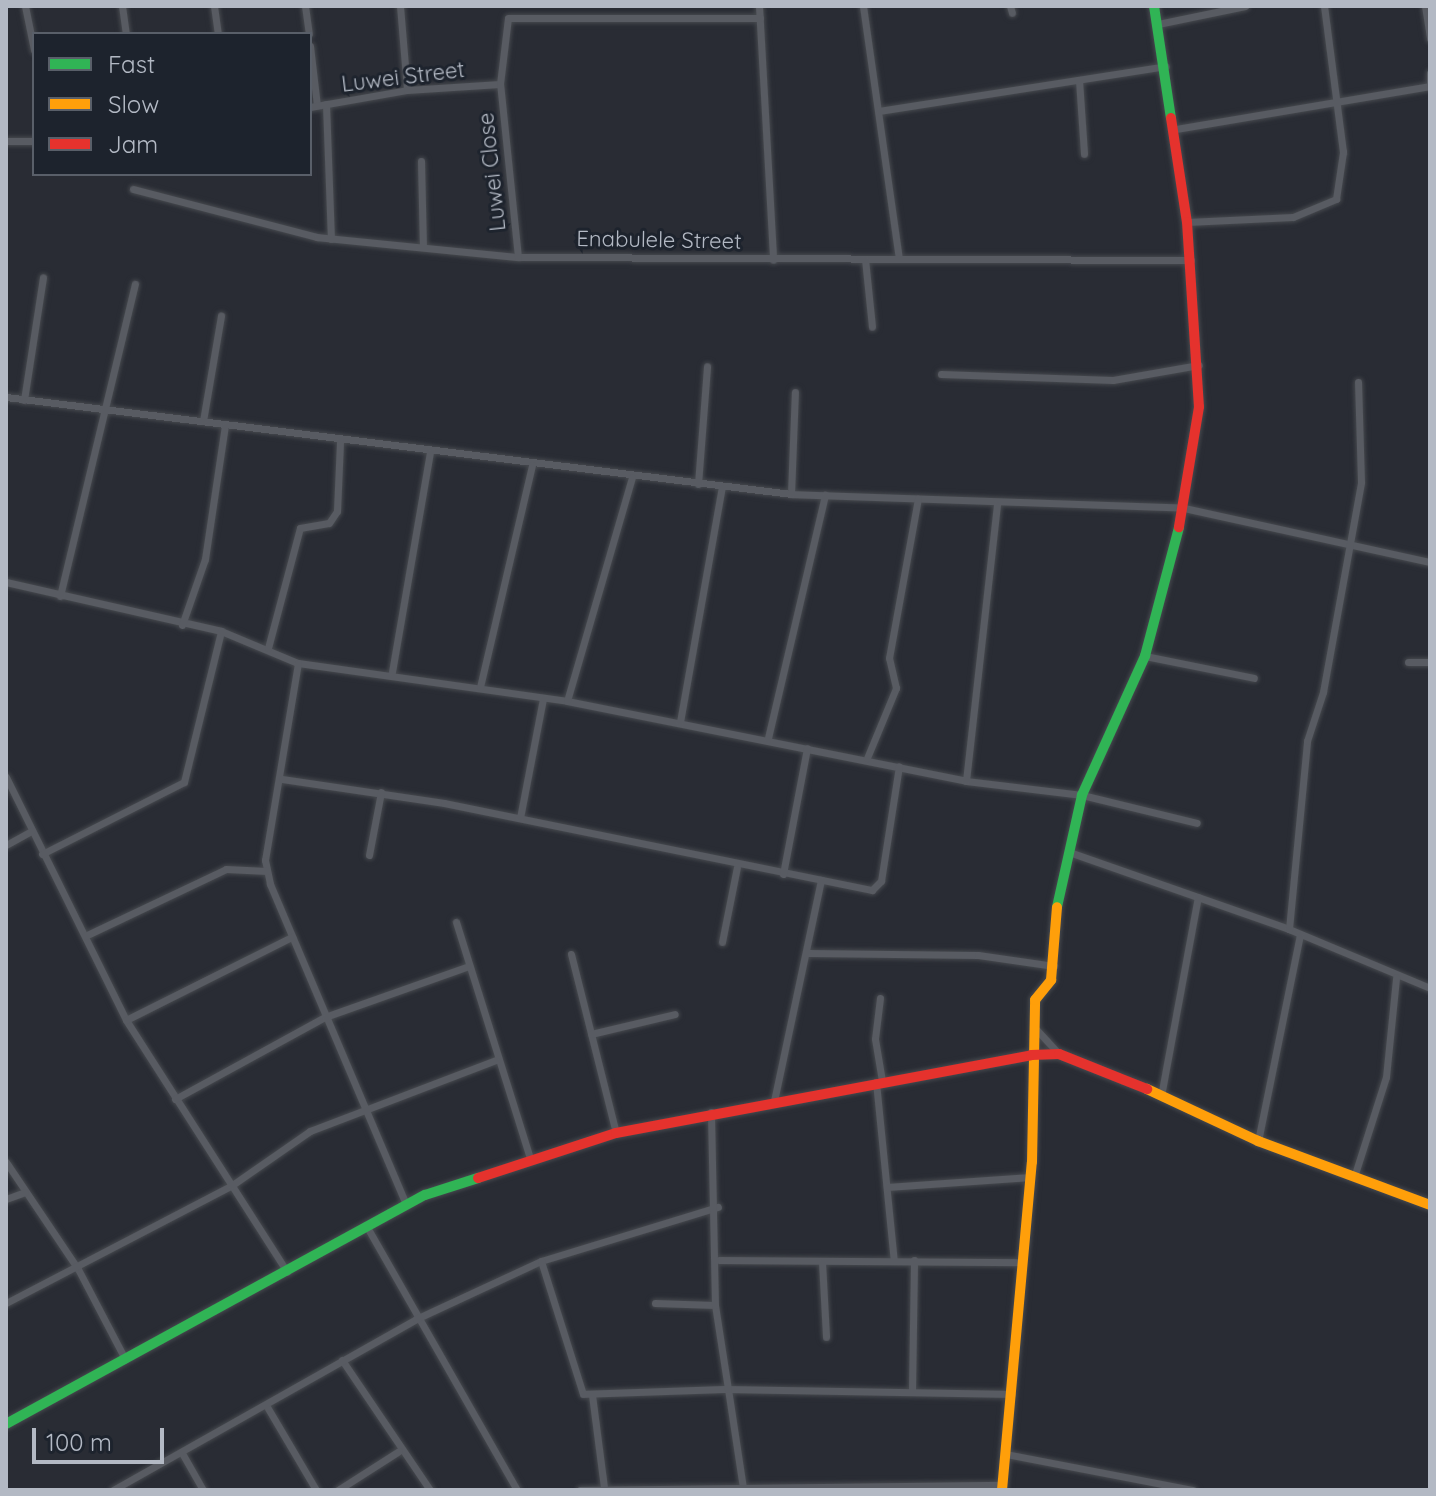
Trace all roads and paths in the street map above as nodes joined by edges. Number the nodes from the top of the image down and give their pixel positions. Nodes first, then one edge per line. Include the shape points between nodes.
1 (25, 6) edge
2 (122, 6) edge
3 (214, 6) edge
4 (305, 6) edge
5 (400, 6) edge
6 (759, 6) edge
7 (863, 6) edge
8 (1154, 6) edge
9 (1245, 6) edge
10 (1324, 6) edge
11 (1425, 6) edge
12 (760, 18) junction
13 (1158, 24) junction
14 (126, 32) edge
15 (218, 32) edge
16 (309, 32) edge
17 (1430, 39) edge
18 (32, 40) edge
19 (312, 61) edge
20 (1165, 66) junction
21 (1430, 73) edge
22 (1079, 80) junction
23 (500, 84) junction
24 (1430, 86) edge
25 (407, 90) junction
26 (1336, 97) junction
27 (318, 105) edge
28 (879, 111) junction
29 (1176, 129) junction
30 (6, 141) edge
31 (32, 141) edge
32 (1084, 154) dead end
33 (421, 161) dead end
34 (133, 189) dead end
35 (1187, 222) junction
36 (331, 239) junction
37 (423, 247) junction
38 (518, 257) junction
39 (899, 258) junction
40 (865, 259) junction
41 (773, 260) junction
42 (1191, 260) junction
43 (43, 277) dead end
44 (135, 284) dead end
45 (221, 316) dead end
46 (872, 327) dead end
47 (1199, 365) junction
48 (707, 366) dead end
49 (941, 374) dead end
50 (1358, 382) dead end
51 (795, 392) dead end
52 (6, 397) edge
53 (24, 400) junction
54 (108, 409) junction
55 (203, 421) junction
56 (225, 425) junction
57 (340, 442) junction
58 (430, 452) junction
59 (532, 465) junction
60 (632, 477) junction
61 (698, 484) junction
62 (722, 487) junction
63 (791, 494) junction
64 (825, 495) junction
65 (918, 499) junction
66 (997, 505) junction
67 (1184, 508) junction
68 (1347, 544) junction
69 (1430, 562) edge
70 (6, 582) edge
71 (60, 596) junction
72 (182, 625) junction
73 (221, 631) junction
74 (268, 648) junction
75 (1145, 656) junction
76 (1408, 662) dead end
77 (1430, 662) edge
78 (298, 663) junction
79 (392, 672) junction
80 (1254, 678) dead end
81 (480, 687) junction
82 (543, 698) junction
83 (567, 701) junction
84 (680, 722) junction
85 (768, 738) junction
86 (807, 748) junction
87 (867, 758) junction
88 (899, 766) junction
89 (6, 777) edge
90 (282, 779) junction
91 (966, 781) junction
92 (381, 792) junction
93 (1082, 795) junction
94 (520, 818) junction
95 (1197, 823) dead end
96 (31, 831) junction
97 (6, 845) edge
98 (1072, 853) junction
99 (42, 854) junction
100 (369, 855) dead end
101 (737, 867) junction
102 (267, 871) junction
103 (783, 874) junction
104 (821, 880) junction
105 (1198, 897) junction
106 (456, 922) dead end
107 (1289, 929) junction
108 (1300, 935) junction
109 (85, 936) junction
110 (292, 937) junction
111 (722, 942) dead end
112 (808, 953) junction
113 (571, 954) dead end
114 (469, 966) junction
115 (1054, 966) junction
116 (1396, 978) junction
117 (1430, 988) edge
118 (880, 998) dead end
119 (675, 1014) dead end
120 (325, 1017) junction
121 (126, 1020) junction
122 (1034, 1027) junction
123 (591, 1034) junction
124 (1059, 1054) junction
125 (1035, 1057) junction
126 (496, 1060) junction
127 (879, 1081) junction
128 (1161, 1096) junction
129 (175, 1099) junction
130 (774, 1101) junction
131 (362, 1110) junction
132 (711, 1112) junction
133 (616, 1133) junction
134 (1258, 1141) junction
135 (530, 1158) junction
136 (6, 1162) edge
137 (1355, 1174) junction
138 (1031, 1177) junction
139 (231, 1186) junction
140 (887, 1187) junction
141 (25, 1192) junction
142 (6, 1199) edge
143 (406, 1205) junction
144 (1430, 1205) edge
145 (718, 1207) junction
146 (367, 1227) junction
147 (719, 1260) junction
148 (914, 1260) junction
149 (541, 1261) junction
150 (894, 1261) junction
151 (822, 1262) junction
152 (1023, 1262) junction
153 (78, 1269) junction
154 (288, 1274) junction
155 (6, 1303) edge
156 (655, 1303) dead end
157 (715, 1305) junction
158 (416, 1319) junction
159 (826, 1337) dead end
160 (125, 1359) junction
161 (342, 1360) junction
162 (728, 1389) junction
163 (912, 1390) junction
164 (1012, 1394) junction
165 (592, 1395) junction
166 (266, 1405) junction
167 (6, 1424) edge
168 (399, 1451) junction
169 (182, 1453) junction
170 (1006, 1454) junction
171 (604, 1488) junction
172 (743, 1488) edge
173 (1003, 1488) edge
174 (113, 1490) edge
175 (203, 1490) edge
176 (316, 1490) edge
177 (338, 1490) edge
178 (430, 1490) edge
179 (517, 1490) edge
180 (580, 1490) edge
181 (1193, 1490) edge

1 - 18 street
2 - 14 street
3 - 15 street
4 - 16 street
5 - 25 street
6 - 12 street
7 - 28 street
8 - 13 street
9 - 13 street
10 - 26 street
11 - 17 street
12 - 23 street, Luwei Close via 511,15
12 - 41 street
13 - 20 street
19 - 27 street
20 - 22 street
20 - 29 street
21 - 24 street
22 - 28 street
22 - 32 street
23 - 25 street, Luwei Street
23 - 38 street, Luwei Close
24 - 26 street
25 - 27 street, Luwei Street
26 - 29 street
26 - 35 street via 1341,185 1327,208
27 - 36 street
28 - 39 street
29 - 35 street
30 - 31 street
33 - 37 street
34 - 36 street, Enabulele Street
35 - 42 street
36 - 37 street, Enabulele Street
37 - 38 street, Enabulele Street
38 - 41 street, Enabulele Street
39 - 40 street, Enabulele Street
39 - 42 street, Enabulele Street
40 - 41 street, Enabulele Street
40 - 46 street
42 - 47 street
43 - 53 street
44 - 54 street
45 - 55 street
47 - 49 street via 1113,380
47 - 67 street
48 - 61 street
50 - 68 street via 1361,482
51 - 63 street
52 - 53 street
53 - 54 street
54 - 55 street
54 - 71 street
55 - 56 street
56 - 57 street
56 - 72 street via 205,559
57 - 58 street
57 - 74 street via 337,511 329,523 300,528
58 - 59 street
58 - 79 street
59 - 60 street
59 - 81 street
60 - 61 street
60 - 83 street
61 - 62 street
62 - 63 street
62 - 84 street
63 - 64 street
64 - 65 street
64 - 85 street
65 - 66 street
65 - 87 street via 889,658 896,688
66 - 67 street
66 - 91 street
67 - 68 street
67 - 75 street
68 - 69 street
68 - 107 street via 1323,692 1307,741
70 - 71 street
71 - 72 street
72 - 73 street
73 - 74 street
73 - 99 street via 184,782
74 - 78 street
75 - 80 street
75 - 93 street
76 - 77 street
78 - 79 street
78 - 90 street
79 - 81 street
81 - 82 street
82 - 83 street
82 - 94 street
83 - 84 street
84 - 85 street
85 - 86 street
86 - 87 street
86 - 103 street
87 - 88 street
88 - 91 street
88 - 104 street via 879,886
89 - 96 street
90 - 92 street
90 - 102 street
91 - 93 street
92 - 94 street
92 - 100 street
93 - 95 street
93 - 98 street
94 - 101 street
96 - 97 street
96 - 99 street
98 - 105 street
98 - 115 street via 1057,905
99 - 109 street
101 - 103 street
101 - 111 street
102 - 109 street via 226,869
102 - 110 street
103 - 104 street
104 - 112 street
105 - 107 street
105 - 128 street
106 - 114 street
107 - 108 street
108 - 116 street
108 - 134 street
109 - 121 street
110 - 120 street
110 - 121 street
112 - 115 street via 978,955
112 - 130 street
113 - 123 street
114 - 120 street
114 - 126 street
115 - 122 street via 1035,1000
116 - 117 street
116 - 137 street via 1386,1077
118 - 127 street via 875,1039
119 - 123 street
120 - 129 street
120 - 131 street
121 - 129 street
122 - 124 street
122 - 125 street
123 - 133 street
124 - 125 street
124 - 128 street
125 - 127 street
125 - 138 street
126 - 131 street
126 - 135 street
127 - 130 street
127 - 140 street
128 - 134 street
129 - 139 street
130 - 132 street
131 - 139 street via 310,1131
131 - 143 street
132 - 133 street
132 - 145 street
133 - 135 street
134 - 137 street
135 - 143 street
136 - 141 street
137 - 144 street
138 - 140 street
138 - 152 street
139 - 153 street
139 - 154 street
140 - 150 street
141 - 142 street
141 - 153 street
143 - 146 street
145 - 147 street
145 - 149 street
146 - 154 street
146 - 158 street
147 - 151 street
147 - 157 street
148 - 150 street
148 - 152 street
148 - 163 street
149 - 158 street
149 - 165 street via 577,1389
150 - 151 street
151 - 159 street
152 - 164 street
153 - 155 street
153 - 160 street
154 - 160 street
156 - 157 street
157 - 162 street
158 - 161 street
158 - 179 street via 479,1414
160 - 167 street
161 - 166 street
161 - 168 street
162 - 163 street
162 - 165 street
162 - 172 street
163 - 164 street
164 - 170 street
165 - 171 street
166 - 169 street
166 - 176 street
168 - 177 street
168 - 178 street
169 - 174 street
169 - 175 street
170 - 173 street
170 - 181 street
171 - 172 street
171 - 180 street
172 - 173 street

